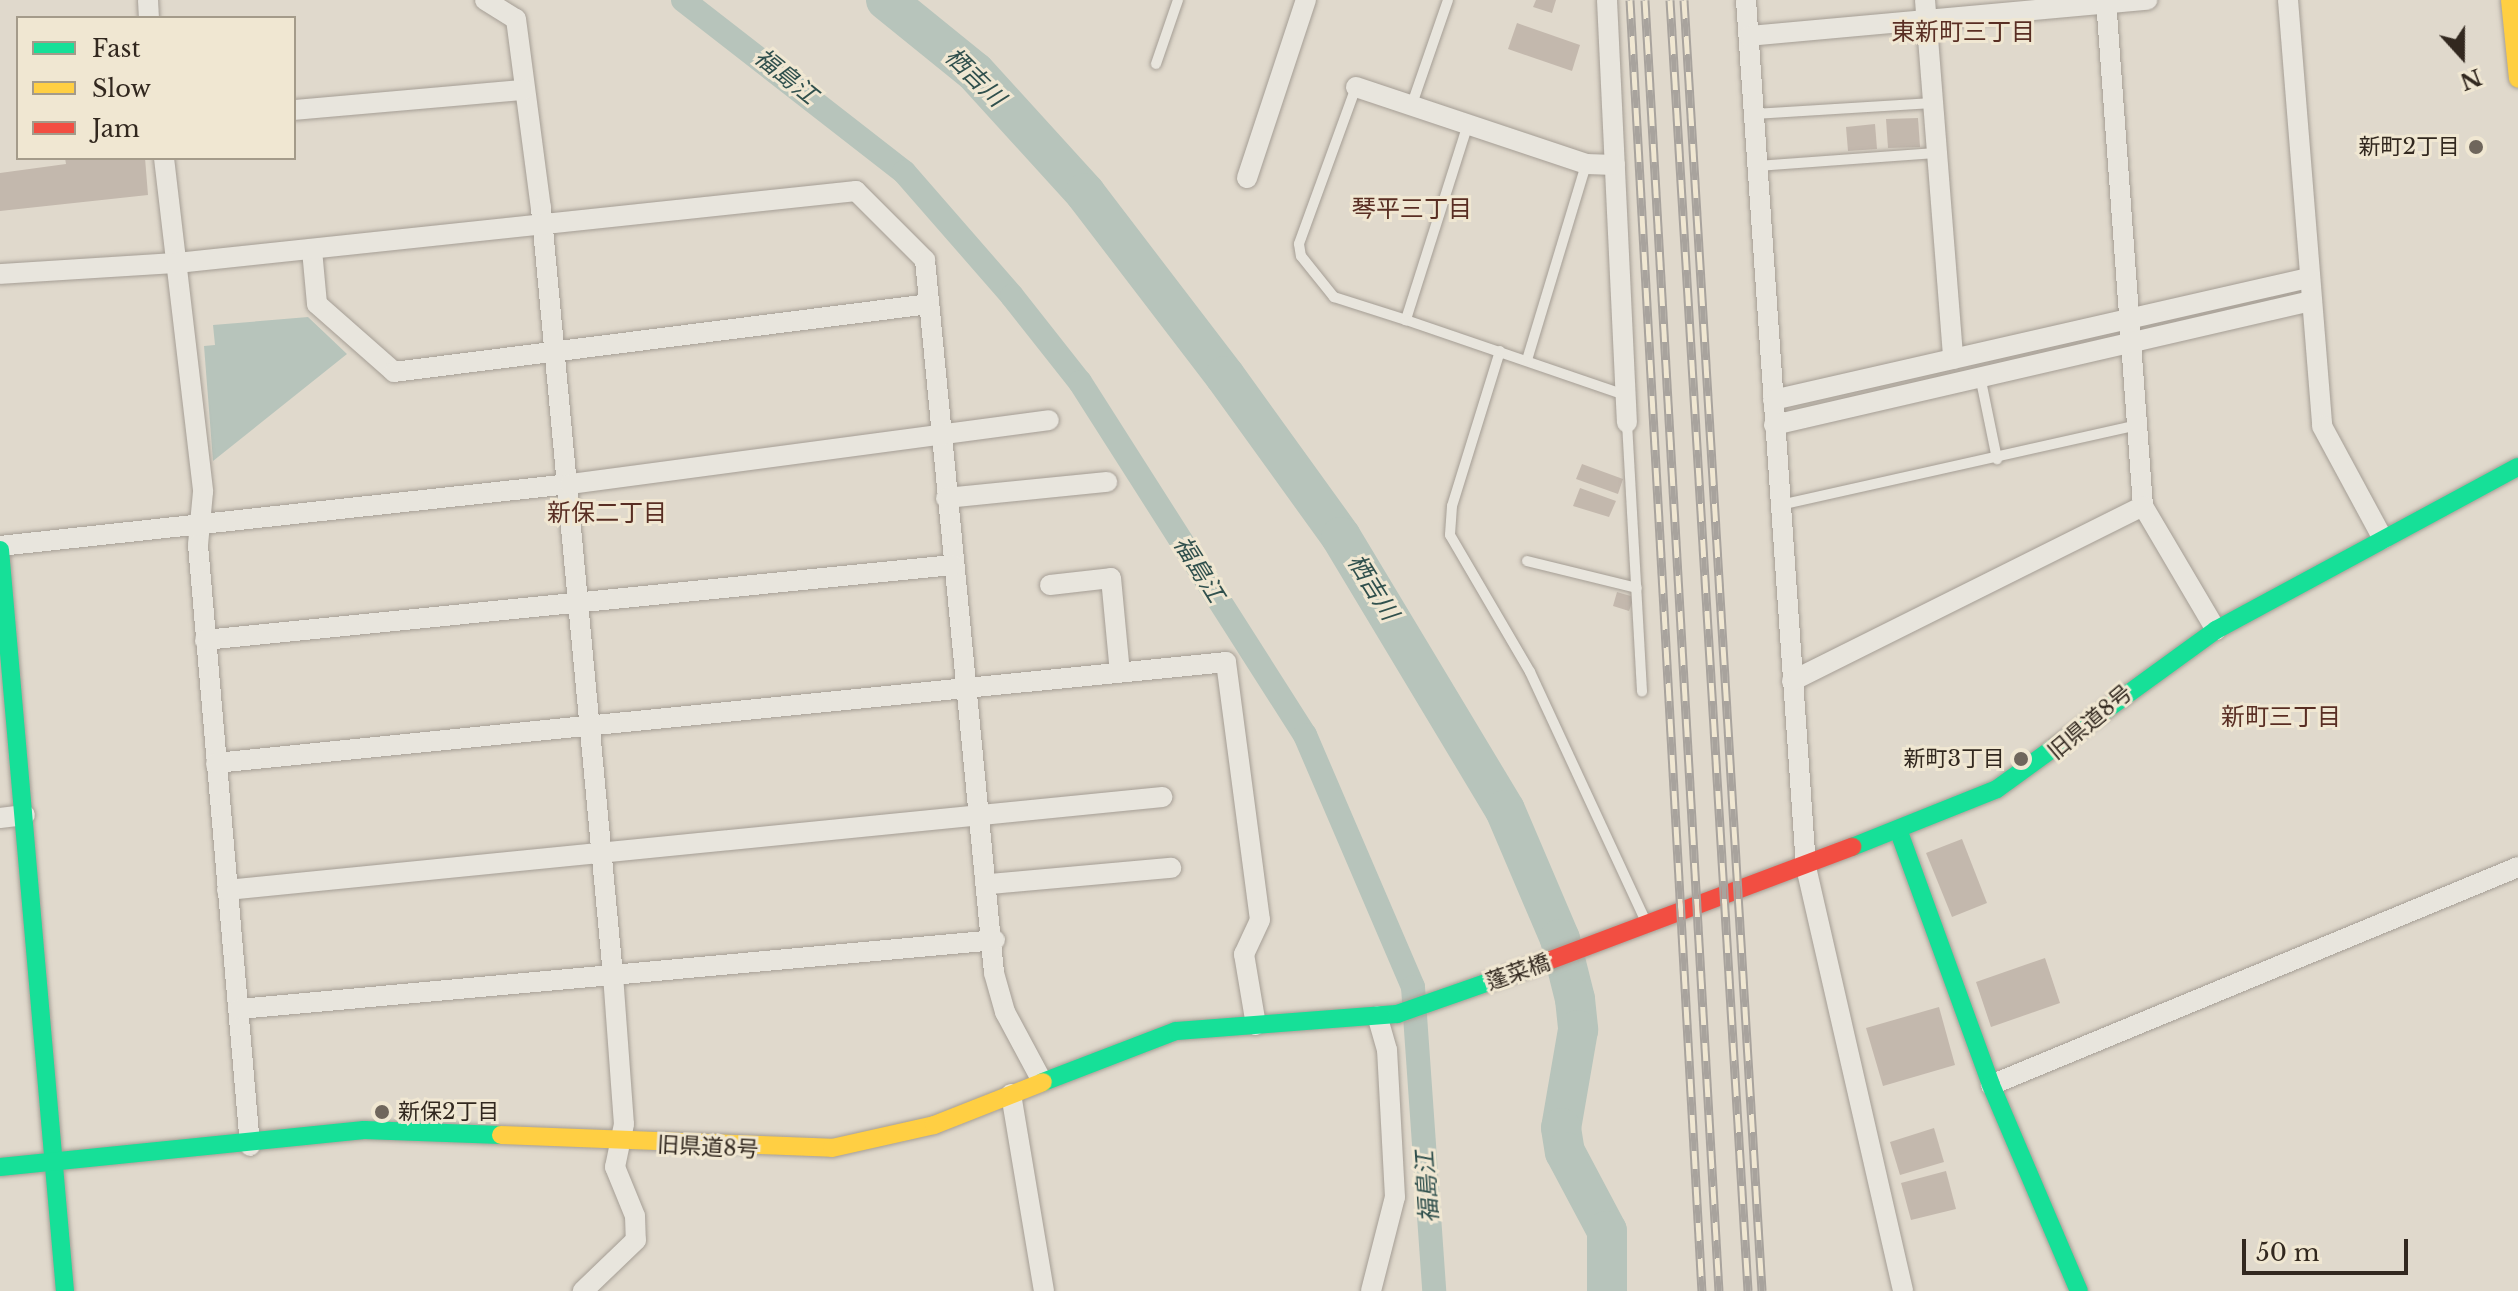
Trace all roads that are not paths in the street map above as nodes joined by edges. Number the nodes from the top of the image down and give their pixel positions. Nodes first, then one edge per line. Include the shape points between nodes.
1 (485, 0) edge
2 (1178, 0) edge
3 (1306, 0) edge
4 (1448, 0) edge
5 (1607, 0) edge
6 (1746, 0) edge
7 (1925, 0) edge
8 (2147, 0) edge
9 (2288, 0) edge
10 (2510, 0) edge
11 (2106, 2) edge
12 (1927, 22) junction
13 (1749, 36) junction
14 (1156, 64) dead end
15 (2518, 79) edge
16 (1356, 87) joint
17 (523, 90) junction
18 (1933, 103) junction
19 (1412, 104) junction
20 (296, 110) edge
21 (1754, 114) junction
22 (1469, 122) junction
23 (1936, 153) junction
24 (164, 160) edge
25 (1586, 164) junction
26 (1615, 165) junction
27 (1757, 166) junction
28 (1247, 178) dead end
29 (540, 226) junction
30 (312, 250) junction
31 (177, 263) junction
32 (0, 274) edge
33 (2308, 278) junction
34 (2311, 301) junction
35 (929, 304) junction
36 (2129, 318) junction
37 (1406, 320) junction
38 (2132, 340) junction
39 (555, 349) junction
40 (1500, 351) junction
41 (1953, 359) junction
42 (1527, 360) junction
43 (1980, 376) junction
44 (1627, 395) junction
45 (1773, 400) junction
46 (1049, 420) dead end
47 (1627, 423) joint
48 (1774, 425) junction
49 (2139, 425) junction
50 (941, 436) junction
51 (1997, 459) junction
52 (2518, 467) edge
53 (1107, 482) dead end
54 (570, 484) junction
55 (946, 498) junction
56 (1780, 505) junction
57 (2143, 506) junction
58 (200, 522) junction
59 (2383, 539) junction
60 (0, 548) edge
61 (1527, 561) dead end
62 (953, 565) junction
63 (1050, 585) dead end
64 (1637, 588) junction
65 (579, 606) junction
66 (2216, 630) junction
67 (205, 640) junction
68 (1120, 673) junction
69 (1792, 681) junction
70 (963, 687) junction
71 (1642, 692) dead end
72 (590, 730) junction
73 (216, 763) junction
74 (1162, 797) dead end
75 (25, 815) junction
76 (980, 816) junction
77 (0, 818) edge
78 (1899, 832) junction
79 (603, 854) junction
80 (1806, 867) junction
81 (2518, 867) edge
82 (1171, 868) dead end
83 (990, 884) junction
84 (227, 890) junction
85 (1644, 928) junction
86 (995, 940) junction
87 (613, 975) junction
88 (239, 1009) junction
89 (1387, 1015) junction
90 (1256, 1025) junction
91 (1041, 1079) junction
92 (1991, 1085) junction
93 (1011, 1094) junction
94 (622, 1142) junction
95 (250, 1146) junction
96 (55, 1165) junction
97 (0, 1167) edge
98 (65, 1291) edge
99 (583, 1291) edge
100 (1044, 1291) edge
101 (1371, 1291) edge
102 (1903, 1291) edge
103 (2079, 1291) edge

1 - 17 street via 516,19
2 - 14 lane
3 - 28 street
4 - 19 lane
5 - 26 street
6 - 13 street
7 - 12 street
8 - 11 street
9 - 33 street
10 - 15 main road
11 - 12 street
11 - 36 street
12 - 13 street
12 - 18 street
13 - 21 street
16 - 19 street
16 - 37 lane via 1299,244 1301,256 1334,297
17 - 20 street
17 - 29 street
18 - 21 lane
18 - 23 street
19 - 22 street
21 - 27 street
22 - 25 street
22 - 37 lane
23 - 27 lane
23 - 41 street
24 - 31 street
25 - 26 street
25 - 42 lane
26 - 44 street
27 - 45 street
29 - 30 street
29 - 35 street via 856,191 925,260
29 - 39 street
30 - 31 street
30 - 39 street via 317,304 386,370
31 - 32 street
31 - 58 street
33 - 34 street
33 - 36 street
34 - 38 street
34 - 59 street via 2322,426
35 - 39 street
35 - 50 street
36 - 38 street
36 - 41 street
37 - 40 lane
38 - 43 street
38 - 49 street
39 - 54 street
40 - 42 lane
40 - 85 lane via 1450,535 1530,672
41 - 45 street
42 - 44 lane
43 - 48 street
43 - 51 lane
44 - 47 street
45 - 48 street
46 - 50 street
47 - 64 lane
48 - 56 street
49 - 51 lane
49 - 57 street
50 - 54 street via 789,450
50 - 55 street
51 - 56 lane
52 - 59 main road, 旧県道8号
53 - 55 street
54 - 58 street
54 - 65 street
55 - 62 street
56 - 69 street
57 - 66 street
57 - 69 street
58 - 60 street
58 - 67 street
59 - 66 main road, 旧県道8号
60 - 75 main road
61 - 64 lane
62 - 65 street
62 - 70 street
63 - 68 street via 1111,578
64 - 71 lane
65 - 67 street
65 - 72 street
66 - 78 main road, 旧県道8号 via 2119,694 2034,768
67 - 73 street
68 - 70 street
68 - 90 street via 1226,662 1260,920 1244,954
69 - 80 street
70 - 72 street
70 - 76 street
72 - 73 street
72 - 79 street
73 - 84 street
74 - 76 street
75 - 77 street
75 - 96 main road
76 - 79 street
76 - 83 street
78 - 80 main road, 旧県道8号
78 - 92 main road
79 - 84 street
79 - 87 street
80 - 85 main road, 旧県道8号
80 - 102 street
81 - 92 street
82 - 83 street
83 - 86 street
84 - 88 street
85 - 89 main road, 蓬菜橋
86 - 87 street
86 - 91 street via 1005,1012
87 - 88 street
87 - 94 street
88 - 95 street
89 - 90 main road, 旧県道8号
89 - 101 street via 1395,1197
90 - 91 main road, 旧県道8号 via 1176,1031
91 - 93 main road, 旧県道8号
92 - 103 main road
93 - 94 main road, 旧県道8号 via 934,1125 832,1148
93 - 100 street
94 - 95 main road, 旧県道8号 via 391,1129
94 - 99 street via 615,1167 636,1240
95 - 96 main road, 旧県道8号
96 - 97 main road, 旧県道8号
96 - 98 main road

